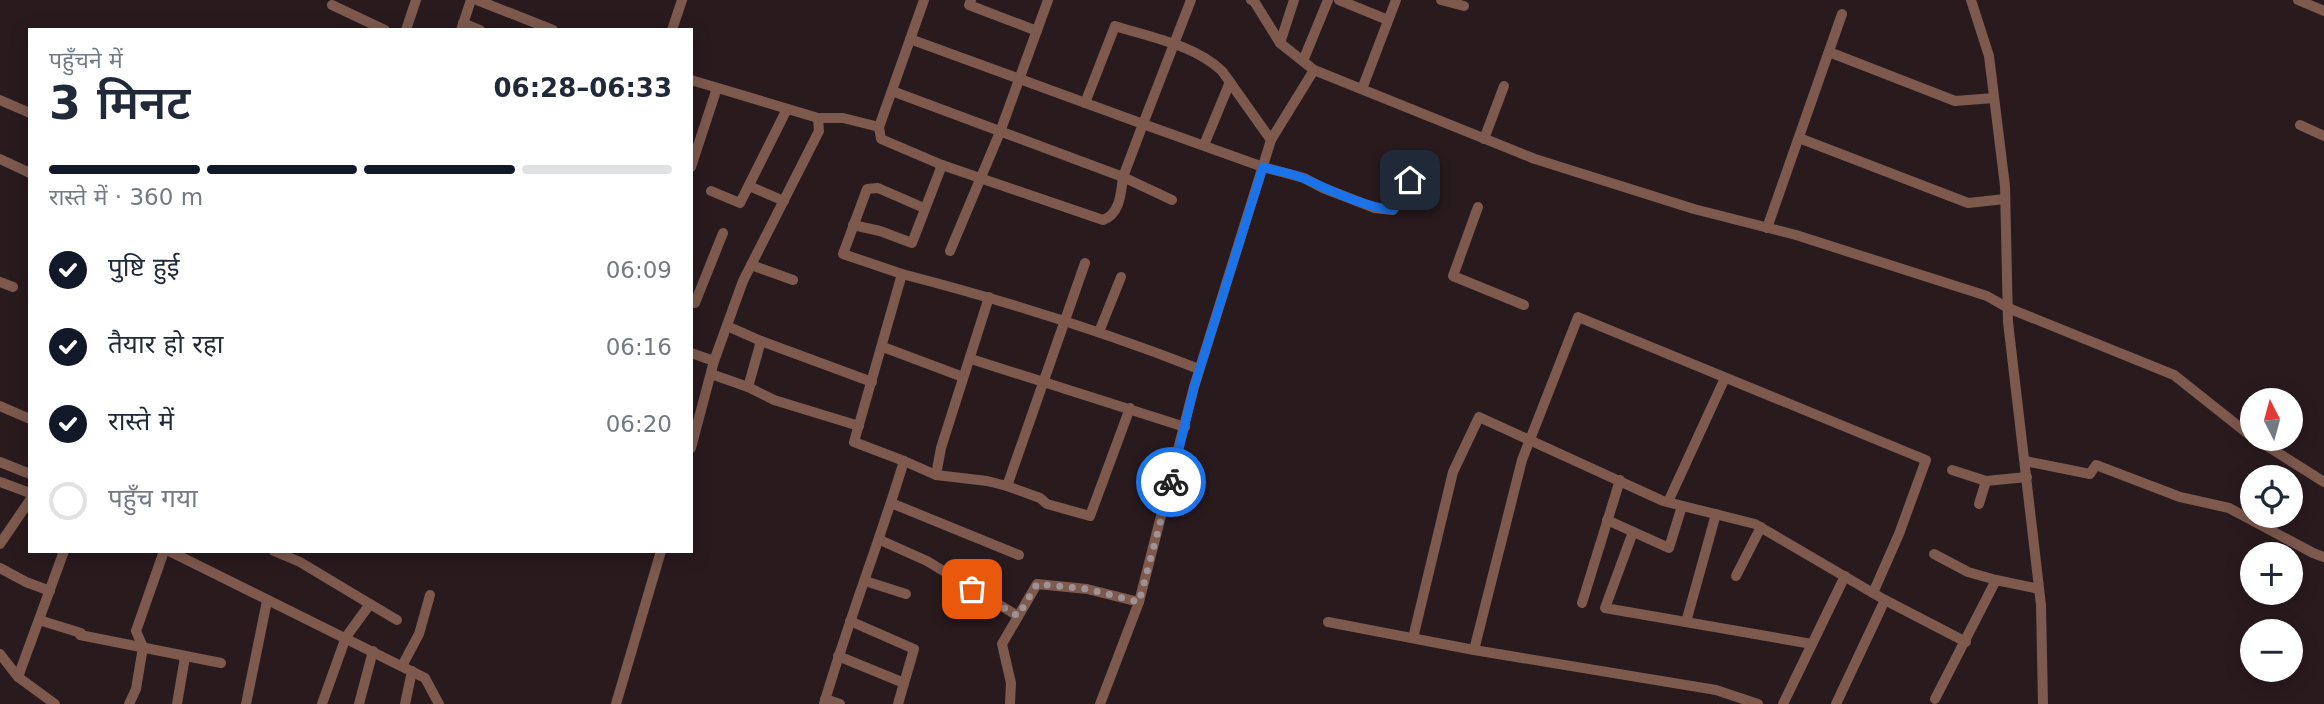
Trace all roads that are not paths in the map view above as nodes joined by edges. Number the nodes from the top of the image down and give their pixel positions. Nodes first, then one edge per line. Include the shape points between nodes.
1 (416, 0) edge
2 (471, 0) edge
3 (477, 0) edge
4 (682, 0) edge
5 (924, 0) edge
6 (971, 0) edge
7 (1048, 0) edge
8 (1191, 0) edge
9 (1251, 0) edge
10 (1294, 0) edge
11 (1328, 0) edge
12 (1339, 0) edge
13 (1396, 0) edge
14 (1441, 0) edge
15 (1971, 0) edge
16 (2298, 0) edge
17 (330, 2) edge
18 (1464, 6) dead end
19 (2324, 12) edge
20 (1842, 15) dead end
21 (1388, 20) junction
22 (462, 27) edge
23 (381, 28) edge
24 (407, 28) edge
25 (549, 28) edge
26 (673, 28) edge
27 (1037, 31) junction
28 (910, 38) junction
29 (1280, 43) junction
30 (1174, 44) junction
31 (1829, 52) junction
32 (1303, 61) junction
33 (1314, 70) junction
34 (1020, 80) junction
35 (693, 81) edge
36 (1230, 82) junction
37 (1504, 86) dead end
38 (717, 88) junction
39 (1362, 89) junction
40 (892, 91) junction
41 (1994, 98) junction
42 (0, 100) edge
43 (1085, 103) junction
44 (787, 109) junction
45 (28, 112) edge
46 (818, 118) junction
47 (1143, 124) junction
48 (2301, 125) dead end
49 (879, 127) junction
50 (1000, 132) junction
51 (2324, 136) edge
52 (1799, 138) junction
53 (1484, 139) junction
54 (1271, 140) junction
55 (1204, 145) junction
56 (0, 159) edge
57 (693, 161) edge
58 (942, 165) junction
59 (1263, 167) junction
60 (28, 172) edge
61 (981, 177) junction
62 (1124, 177) junction
63 (1410, 180) dead end
64 (748, 186) junction
65 (711, 191) dead end
66 (2005, 199) junction
67 (1172, 200) dead end
68 (783, 201) junction
69 (1478, 207) dead end
70 (924, 208) junction
71 (853, 225) junction
72 (1767, 228) junction
73 (723, 233) dead end
74 (950, 251) dead end
75 (1085, 263) dead end
76 (751, 265) junction
77 (902, 274) junction
78 (1121, 276) dead end
79 (793, 280) dead end
80 (0, 282) edge
81 (13, 287) dead end
82 (989, 297) junction
83 (695, 303) dead end
84 (1524, 305) dead end
85 (2008, 308) junction
86 (1065, 320) junction
87 (727, 326) junction
88 (1099, 332) junction
89 (761, 341) junction
90 (883, 348) junction
91 (693, 354) edge
92 (971, 359) junction
93 (714, 361) junction
94 (1199, 369) junction
95 (711, 374) junction
96 (963, 377) junction
97 (1725, 377) junction
98 (1042, 380) junction
99 (872, 382) junction
100 (748, 387) junction
101 (0, 406) edge
102 (1130, 408) junction
103 (28, 418) edge
104 (859, 426) junction
105 (1185, 427) junction
106 (2240, 427) edge
107 (693, 438) edge
108 (1530, 440) junction
109 (2276, 452) edge
110 (904, 461) junction
111 (2025, 461) junction
112 (0, 462) edge
113 (1952, 470) dead end
114 (28, 473) edge
115 (936, 475) junction
116 (2027, 477) junction
117 (1620, 480) junction
118 (1986, 481) junction
119 (0, 482) edge
120 (2324, 482) edge
121 (1007, 486) junction
122 (28, 492) edge
123 (1668, 502) junction
124 (28, 503) edge
125 (891, 503) junction
126 (1979, 504) dead end
127 (1682, 506) junction
128 (1716, 514) junction
129 (1607, 520) junction
130 (1761, 527) junction
131 (1633, 532) junction
132 (880, 540) junction
133 (0, 544) edge
134 (63, 553) edge
135 (166, 553) edge
136 (171, 553) edge
137 (279, 553) edge
138 (660, 553) edge
139 (1934, 554) dead end
140 (1019, 555) dead end
141 (2324, 557) edge
142 (0, 568) edge
143 (1736, 576) dead end
144 (1845, 576) junction
145 (1996, 580) junction
146 (865, 581) junction
147 (2039, 589) junction
148 (50, 591) junction
149 (1873, 593) junction
150 (906, 594) dead end
151 (430, 595) dead end
152 (1885, 600) junction
153 (267, 601) junction
154 (1139, 602) junction
155 (1582, 603) dead end
156 (370, 604) junction
157 (1018, 616) junction
158 (39, 620) junction
159 (397, 620) dead end
160 (850, 621) junction
161 (1328, 622) dead end
162 (1686, 622) junction
163 (346, 637) junction
164 (1413, 638) junction
165 (1966, 642) junction
166 (1812, 644) junction
167 (143, 647) junction
168 (1474, 650) junction
169 (373, 651) junction
170 (0, 654) edge
171 (838, 656) junction
172 (186, 657) junction
173 (221, 663) dead end
174 (407, 668) junction
175 (18, 677) junction
176 (904, 683) junction
177 (1935, 699) dead end
178 (824, 701) edge
179 (55, 704) edge
180 (129, 704) edge
181 (177, 704) edge
182 (246, 704) edge
183 (322, 704) edge
184 (359, 704) edge
185 (405, 704) edge
186 (439, 704) edge
187 (616, 704) edge
188 (840, 704) edge
189 (898, 704) edge
190 (1010, 704) edge
191 (1100, 704) edge
192 (1758, 704) edge
193 (1783, 704) edge
194 (1836, 704) edge
195 (2043, 704) edge

1 - 24 street
2 - 22 street
3 - 25 street
4 - 26 street
5 - 28 street
6 - 27 street via 969,5
7 - 27 street
8 - 30 street
9 - 29 street
10 - 29 street
11 - 32 street
12 - 21 street
13 - 21 street
14 - 18 street
15 - 41 street via 1989,56
16 - 19 street
17 - 23 street
20 - 31 street
21 - 39 street
27 - 34 street
28 - 34 street
28 - 40 street
29 - 32 street
30 - 36 street via 1213,62
30 - 43 street via 1115,26
30 - 47 street
31 - 41 street via 1955,101
31 - 52 street
32 - 33 street
33 - 39 street
33 - 54 street
34 - 43 street
34 - 50 street
35 - 38 street
36 - 54 street
36 - 55 street
37 - 53 street
38 - 44 street
38 - 57 street
39 - 53 street
40 - 49 street
40 - 50 street
41 - 66 street
42 - 45 street
43 - 47 street
44 - 46 street
44 - 64 street
46 - 49 street via 843,118
46 - 68 street via 819,131
47 - 55 street
47 - 62 street
48 - 51 street
49 - 58 street via 881,139
50 - 61 street
50 - 62 street
52 - 66 street via 1968,203
52 - 72 street
53 - 72 street via 1535,159
54 - 59 street
55 - 59 street
56 - 60 street
58 - 61 street
58 - 70 street
59 - 63 street via 1304,178 1375,208 1393,210
59 - 94 street
61 - 62 street via 1103,220 1114,213
61 - 74 street
62 - 67 street
64 - 65 street via 740,203
64 - 68 street
66 - 85 street
68 - 76 street
69 - 84 street via 1453,276
70 - 71 street via 912,243
70 - 71 street via 878,188 867,189
71 - 77 street via 843,254
72 - 85 street via 1987,296
73 - 83 street
75 - 86 street
76 - 79 street
76 - 87 street
77 - 82 street
77 - 90 street
78 - 88 street
80 - 81 street
82 - 86 street
82 - 92 street
85 - 106 street via 2174,375
85 - 111 street
86 - 88 street
86 - 98 street
87 - 89 street
87 - 93 street
88 - 94 street
89 - 99 street
89 - 100 street
90 - 96 street
90 - 99 street
91 - 93 street
92 - 96 street
92 - 98 street
93 - 95 street
94 - 105 street
95 - 100 street
95 - 107 street
96 - 115 street
97 - 108 street via 1578,317
97 - 123 street
97 - 149 street via 1926,460
98 - 102 street
98 - 121 street
99 - 104 street
100 - 104 street via 774,400
101 - 103 street
102 - 105 street
102 - 121 street via 1090,516
104 - 110 street via 854,442
105 - 154 street
108 - 117 street
108 - 164 street via 1479,417 1453,472
108 - 168 street
109 - 120 street
110 - 115 street
110 - 125 street
111 - 116 street
111 - 141 street via 2090,474 2096,465 2180,497 2229,508
112 - 114 street
113 - 118 street
115 - 121 street
116 - 118 street
116 - 147 street
117 - 123 street
117 - 129 street
118 - 126 street
119 - 122 street
123 - 127 street
124 - 133 street
125 - 132 street
125 - 140 street
127 - 128 street
127 - 131 street via 1669,548
128 - 130 street
128 - 162 street
129 - 131 street
129 - 155 street
130 - 143 street
130 - 144 street
131 - 162 street via 1605,608
132 - 146 street
132 - 157 street via 927,561
134 - 148 street
135 - 167 street via 136,631
136 - 153 street
137 - 156 street
138 - 187 street
139 - 145 street
142 - 148 street
144 - 149 street
144 - 166 street
145 - 147 street
145 - 165 street
146 - 150 street
146 - 160 street
147 - 195 street
148 - 158 street
149 - 152 street
151 - 174 street
152 - 165 street
152 - 194 street
153 - 163 street
153 - 182 street
154 - 157 street via 1087,589 1037,584
154 - 191 street
156 - 159 street
156 - 163 street
157 - 190 street via 1002,644 1011,683
158 - 167 street via 80,635
158 - 175 street
160 - 171 street
160 - 176 street via 914,649
161 - 164 street
162 - 166 street
163 - 169 street
163 - 183 street
164 - 168 street
165 - 177 street
166 - 193 street
167 - 172 street
167 - 180 street
168 - 192 street via 1716,690
169 - 174 street
169 - 184 street
170 - 175 street
171 - 176 street
171 - 178 street
172 - 173 street
172 - 181 street
174 - 185 street
174 - 186 street via 425,678
175 - 179 street
176 - 189 street
178 - 188 street

